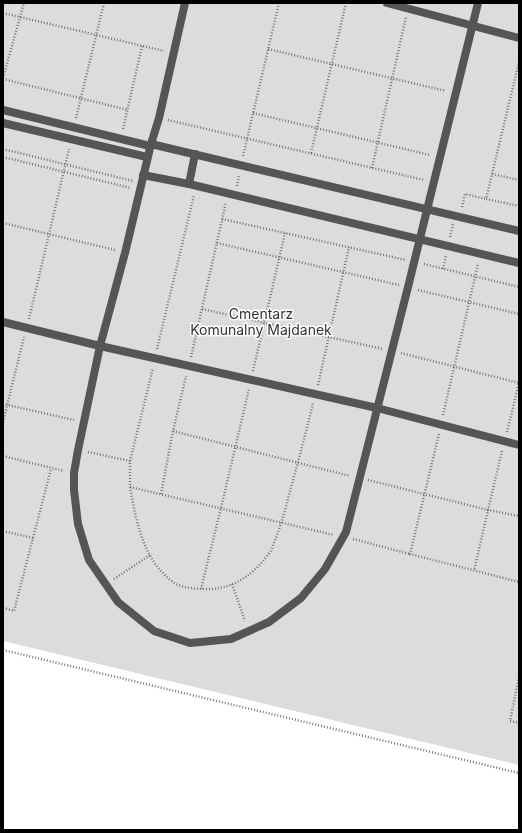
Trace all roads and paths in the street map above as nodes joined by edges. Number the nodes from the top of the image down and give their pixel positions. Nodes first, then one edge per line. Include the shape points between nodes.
1 (24, 3) edge
2 (104, 3) edge
3 (185, 3) edge
4 (279, 3) edge
5 (346, 3) edge
6 (387, 3) edge
7 (478, 3) edge
8 (408, 8) junction
9 (3, 13) edge
10 (21, 17) junction
11 (472, 25) junction
12 (97, 35) junction
13 (519, 38) edge
14 (142, 46) junction
15 (268, 49) junction
16 (173, 53) junction
17 (519, 62) edge
18 (331, 64) junction
19 (3, 79) edge
20 (392, 79) junction
21 (456, 94) junction
22 (81, 99) junction
23 (3, 110) edge
24 (128, 110) junction
25 (254, 114) junction
26 (159, 118) junction
27 (3, 122) edge
28 (74, 128) junction
29 (316, 128) junction
30 (248, 138) junction
31 (121, 139) junction
32 (71, 140) junction
33 (378, 143) junction
34 (150, 145) junction
35 (3, 149) edge
36 (311, 153) junction
37 (195, 154) junction
38 (3, 157) edge
39 (147, 157) junction
40 (440, 158) junction
41 (66, 164) junction
42 (372, 168) junction
43 (64, 172) junction
44 (492, 174) junction
45 (519, 180) edge
46 (141, 182) junction
47 (434, 182) junction
48 (193, 185) junction
49 (228, 193) junction
50 (486, 198) junction
51 (519, 206) edge
52 (427, 209) junction
53 (460, 217) junction
54 (222, 219) junction
55 (3, 223) edge
56 (519, 231) edge
57 (285, 233) junction
58 (48, 234) junction
59 (420, 240) junction
60 (217, 243) junction
61 (349, 247) junction
62 (125, 253) junction
63 (481, 254) junction
64 (280, 257) junction
65 (414, 262) junction
66 (519, 263) edge
67 (343, 271) junction
68 (476, 277) junction
69 (408, 287) junction
70 (519, 287) edge
71 (469, 302) junction
72 (202, 308) junction
73 (519, 314) edge
74 (3, 322) edge
75 (265, 322) junction
76 (26, 328) junction
77 (328, 336) junction
78 (100, 346) junction
79 (391, 350) junction
80 (155, 358) junction
81 (189, 366) junction
82 (455, 366) junction
83 (251, 380) junction
84 (519, 383) edge
85 (316, 394) junction
86 (3, 404) edge
87 (7, 405) junction
88 (377, 408) junction
89 (3, 422) edge
90 (84, 422) junction
91 (441, 425) junction
92 (173, 431) junction
93 (505, 441) junction
94 (519, 445) edge
95 (236, 447) junction
96 (78, 450) junction
97 (3, 456) edge
98 (130, 461) junction
99 (298, 463) junction
100 (51, 469) junction
101 (74, 473) junction
102 (359, 478) junction
103 (130, 487) junction
104 (161, 494) junction
105 (424, 494) junction
106 (222, 508) junction
107 (488, 510) junction
108 (519, 516) edge
109 (282, 522) junction
110 (3, 531) edge
111 (343, 536) junction
112 (33, 538) junction
113 (410, 554) junction
114 (150, 555) junction
115 (474, 571) junction
116 (519, 582) edge
117 (106, 584) junction
118 (232, 584) junction
119 (201, 589) junction
120 (3, 608) edge
121 (248, 631) junction
122 (3, 650) edge
123 (519, 677) edge
124 (519, 723) edge
125 (519, 774) edge

1 - 10 path
2 - 12 path
3 - 16 street
4 - 15 path
5 - 18 path
6 - 8 street
7 - 11 street
8 - 11 street
8 - 20 path
9 - 10 path
10 - 12 path
10 - 19 path
11 - 13 street
11 - 21 street
12 - 14 path
12 - 22 path
14 - 16 path
14 - 24 path
15 - 18 path
15 - 25 path
16 - 26 street
17 - 44 path
18 - 20 path
18 - 29 path
19 - 22 path
20 - 21 path
20 - 33 path
21 - 40 street
22 - 24 path
22 - 28 path
23 - 28 street
24 - 31 path
25 - 29 path
25 - 30 path
26 - 30 path
26 - 34 street
27 - 32 street
28 - 31 street
29 - 33 path
29 - 36 path
30 - 36 path
31 - 34 street
32 - 39 street
32 - 41 path
33 - 40 path
33 - 42 path
34 - 37 street
34 - 39 street
35 - 41 path
36 - 42 path
37 - 48 street
37 - 52 street
38 - 43 path
39 - 46 street
40 - 47 street
41 - 43 path
41 - 46 path
42 - 47 path
43 - 46 path
43 - 58 path
44 - 45 path
44 - 50 path
46 - 48 street
46 - 62 street
47 - 52 street
48 - 49 street
48 - 80 path
49 - 54 path
49 - 59 street
50 - 51 path
50 - 53 path via 465,194
52 - 53 street
52 - 59 street
53 - 56 street
54 - 57 path
54 - 60 path
55 - 58 path
57 - 61 path
57 - 64 path
58 - 62 path
58 - 76 path
59 - 63 street
59 - 65 street
60 - 64 path
60 - 72 path
61 - 65 path
61 - 67 path
62 - 78 street
63 - 66 street
63 - 68 path
64 - 67 path
64 - 75 path
65 - 68 path
65 - 69 street
67 - 69 path
67 - 77 path
68 - 70 path
68 - 71 path
69 - 71 path
69 - 79 street
71 - 73 path
71 - 82 path
72 - 75 path
72 - 81 path
74 - 76 street
75 - 77 path
75 - 83 path
76 - 78 street
76 - 87 path
77 - 79 path
77 - 85 path
78 - 80 street
78 - 90 street
79 - 82 path
79 - 88 street
80 - 81 street
80 - 98 path
81 - 83 street
81 - 92 path
82 - 84 path
82 - 91 path
83 - 85 street
83 - 95 path
84 - 93 path
85 - 88 street
85 - 99 path
86 - 87 path
87 - 89 path
87 - 90 path
88 - 91 street
88 - 102 street
90 - 96 street
91 - 93 street
91 - 105 path
92 - 95 path
92 - 104 path
93 - 94 street
93 - 107 path
95 - 99 path
95 - 106 path
96 - 98 path
96 - 101 street
97 - 100 path
98 - 103 path
99 - 102 path
99 - 109 path
100 - 101 path
100 - 112 path
101 - 117 street via 78,524 89,560
102 - 105 path
102 - 111 street
103 - 104 path
103 - 114 path via 138,529
104 - 106 path
105 - 107 path
105 - 113 path
106 - 109 path
106 - 119 path
107 - 108 path
107 - 115 path
109 - 111 path
109 - 118 path via 271,550 257,568 243,580
110 - 112 path
111 - 113 path
111 - 121 street via 325,569 301,598 269,622
112 - 120 path via 14,611
113 - 115 path
114 - 117 path
114 - 119 path via 173,582 188,588
115 - 116 path
117 - 121 street via 118,602 154,631 190,643 231,639
118 - 119 path via 221,588
118 - 121 path
122 - 125 path
123 - 124 path via 510,721

